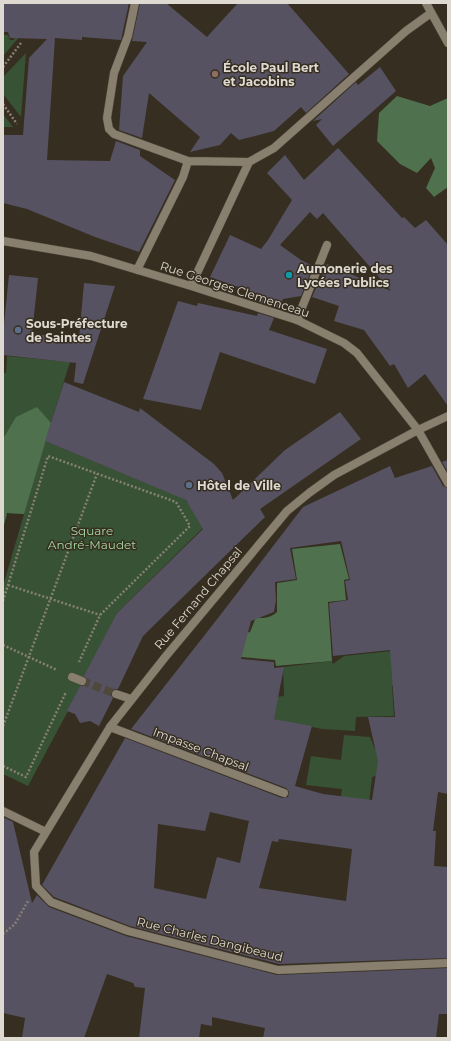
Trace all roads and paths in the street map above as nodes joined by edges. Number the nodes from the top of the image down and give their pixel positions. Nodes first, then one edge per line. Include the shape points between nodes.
1 (135, 3) edge
2 (426, 3) edge
3 (431, 13) junction
4 (21, 43) dead end
5 (448, 43) edge
6 (3, 67) edge
7 (3, 104) edge
8 (17, 124) dead end
9 (188, 161) junction
10 (249, 162) junction
11 (3, 241) edge
12 (327, 245) dead end
13 (137, 270) junction
14 (191, 286) junction
15 (298, 320) junction
16 (448, 416) edge
17 (418, 430) junction
18 (97, 474) junction
19 (448, 483) edge
20 (8, 585) junction
21 (50, 599) junction
22 (3, 601) edge
23 (100, 614) junction
24 (3, 645) edge
25 (28, 657) junction
26 (72, 677) junction
27 (82, 681) tunnel mouth
28 (116, 694) tunnel mouth
29 (131, 699) junction
30 (3, 726) edge
31 (110, 726) junction
32 (3, 766) edge
33 (284, 793) dead end
34 (3, 811) edge
35 (46, 832) junction
36 (36, 886) junction
37 (3, 934) edge
38 (448, 963) edge

1 - 9 street via 128,36 114,73 107,118 109,129 114,134
2 - 3 street
3 - 5 street
3 - 10 street via 406,31 274,148
4 - 6 path
7 - 8 path
9 - 10 street
9 - 13 street via 184,177
10 - 14 street
11 - 13 street, Rue Georges Clemenceau via 91,256
12 - 15 street
13 - 14 street, Rue Georges Clemenceau
14 - 15 street, Rue Georges Clemenceau
15 - 17 street, Rue Georges Clemenceau via 344,343 357,354
16 - 17 street, Rue Fernand Chapsal
17 - 19 street, Rue Georges Clemenceau
17 - 29 street, Rue Fernand Chapsal via 334,475 287,511
18 - 20 path via 48,456
18 - 21 path
18 - 23 path via 176,502 190,526
20 - 21 path
20 - 22 path
21 - 23 path
21 - 25 path
23 - 26 path
24 - 25 path
25 - 26 path
25 - 30 path
26 - 27 street
26 - 32 path via 26,777
28 - 29 street
29 - 31 street, Rue Fernand Chapsal
31 - 33 street, Impasse Chapsal
31 - 35 street, Rue Fernand Chapsal
34 - 35 street
35 - 36 street via 34,852
36 - 37 path via 15,924
36 - 38 street, Rue Charles Dangibeaud via 51,902 128,931 278,970

